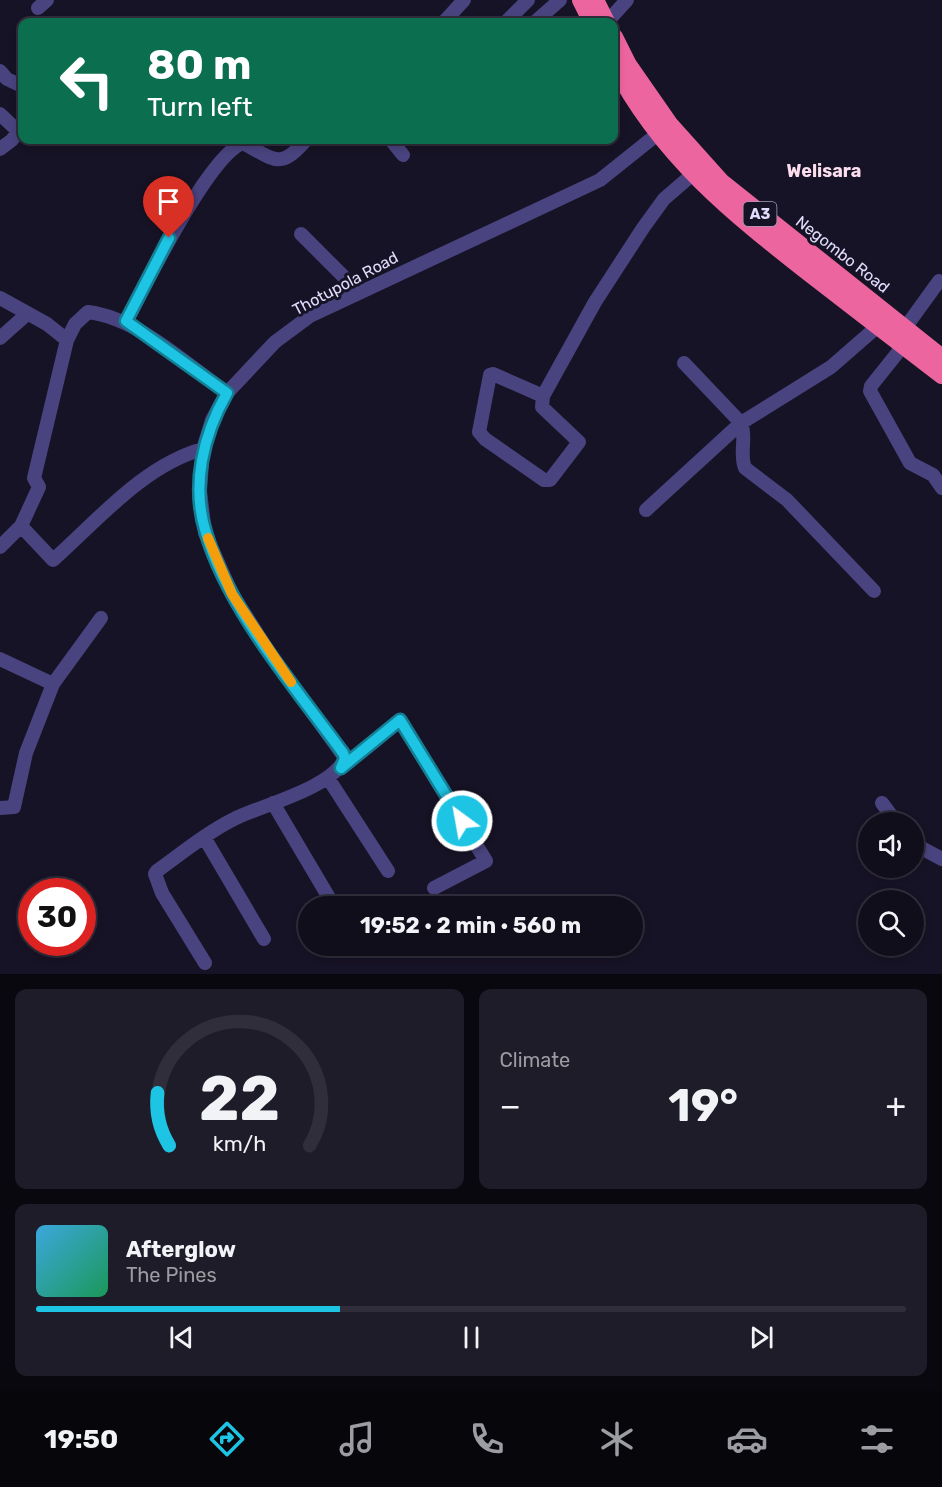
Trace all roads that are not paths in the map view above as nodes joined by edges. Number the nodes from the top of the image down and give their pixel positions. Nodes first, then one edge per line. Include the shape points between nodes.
1 (464, 0) edge
2 (528, 0) edge
3 (560, 0) edge
4 (581, 0) edge
5 (595, 0) edge
6 (627, 0) edge
7 (448, 18) edge
8 (510, 18) edge
9 (540, 18) edge
10 (590, 18) edge
11 (604, 18) edge
12 (610, 18) edge
13 (618, 45) edge
14 (618, 69) edge
15 (0, 71) edge
16 (18, 84) edge
17 (0, 114) edge
18 (18, 127) edge
19 (664, 128) junction
20 (18, 130) edge
21 (240, 144) edge
22 (245, 144) edge
23 (302, 144) edge
24 (394, 144) edge
25 (0, 149) edge
26 (402, 155) dead end
27 (693, 174) junction
28 (301, 234) dead end
29 (939, 281) dead end
30 (359, 292) junction
31 (0, 298) edge
32 (27, 314) junction
33 (126, 321) junction
34 (878, 326) junction
35 (904, 337) junction
36 (0, 338) edge
37 (67, 340) junction
38 (942, 357) edge
39 (684, 363) dead end
40 (942, 375) edge
41 (227, 393) junction
42 (543, 396) junction
43 (741, 423) junction
44 (203, 449) junction
45 (942, 488) edge
46 (645, 510) dead end
47 (21, 526) junction
48 (0, 548) edge
49 (874, 591) dead end
50 (101, 618) dead end
51 (0, 659) edge
52 (53, 684) junction
53 (341, 768) junction
54 (328, 778) junction
55 (273, 803) junction
56 (882, 803) dead end
57 (0, 808) edge
58 (889, 812) edge
59 (204, 837) junction
60 (924, 849) edge
61 (942, 859) edge
62 (388, 871) dead end
63 (434, 888) dead end
64 (328, 896) edge
65 (264, 939) dead end
66 (205, 963) dead end

1 - 7 street
2 - 8 street
3 - 9 street
4 - 10 highway
5 - 11 highway
6 - 12 street
13 - 19 highway, Negombo Road / A3
14 - 19 highway, Negombo Road / A3
15 - 16 street
17 - 18 street
19 - 27 highway, Negombo Road / A3
19 - 30 street, Thotupola Road via 600,180
19 - 35 highway, Negombo Road / A3 via 721,182
20 - 25 street
21 - 33 street via 220,162 169,238
22 - 23 street via 275,160 289,158
24 - 26 street
27 - 34 highway, Negombo Road / A3 via 750,226
27 - 42 street via 664,199 643,228 595,302
28 - 30 street
29 - 35 street
30 - 41 street, Thotupola Road via 310,316 275,342
31 - 32 street
32 - 36 street
32 - 37 street
33 - 37 street via 88,312 75,324
33 - 41 street
34 - 35 highway, Negombo Road / A3
34 - 43 street via 831,367
35 - 38 highway, Negombo Road / A3
35 - 40 highway, Negombo Road / A3
35 - 45 street via 870,391 910,464 933,475
37 - 47 street via 34,478 39,487
39 - 43 street
41 - 44 street, Thotupola Road via 212,420
42 - 42 street via 490,375 479,432 544,480 550,480 579,442 542,407
43 - 46 street
43 - 49 street via 745,468 787,500
44 - 47 street via 160,468 53,560
44 - 53 street, Thotupola Road via 200,491 205,533 232,594 343,753
47 - 48 street
50 - 52 street
51 - 52 street
52 - 57 street via 26,753 14,807
53 - 54 street
53 - 63 street via 400,720 486,861
54 - 55 street
54 - 62 street
55 - 59 street
55 - 64 street
56 - 58 street
59 - 65 street
59 - 66 street via 155,874 162,893
60 - 61 street

